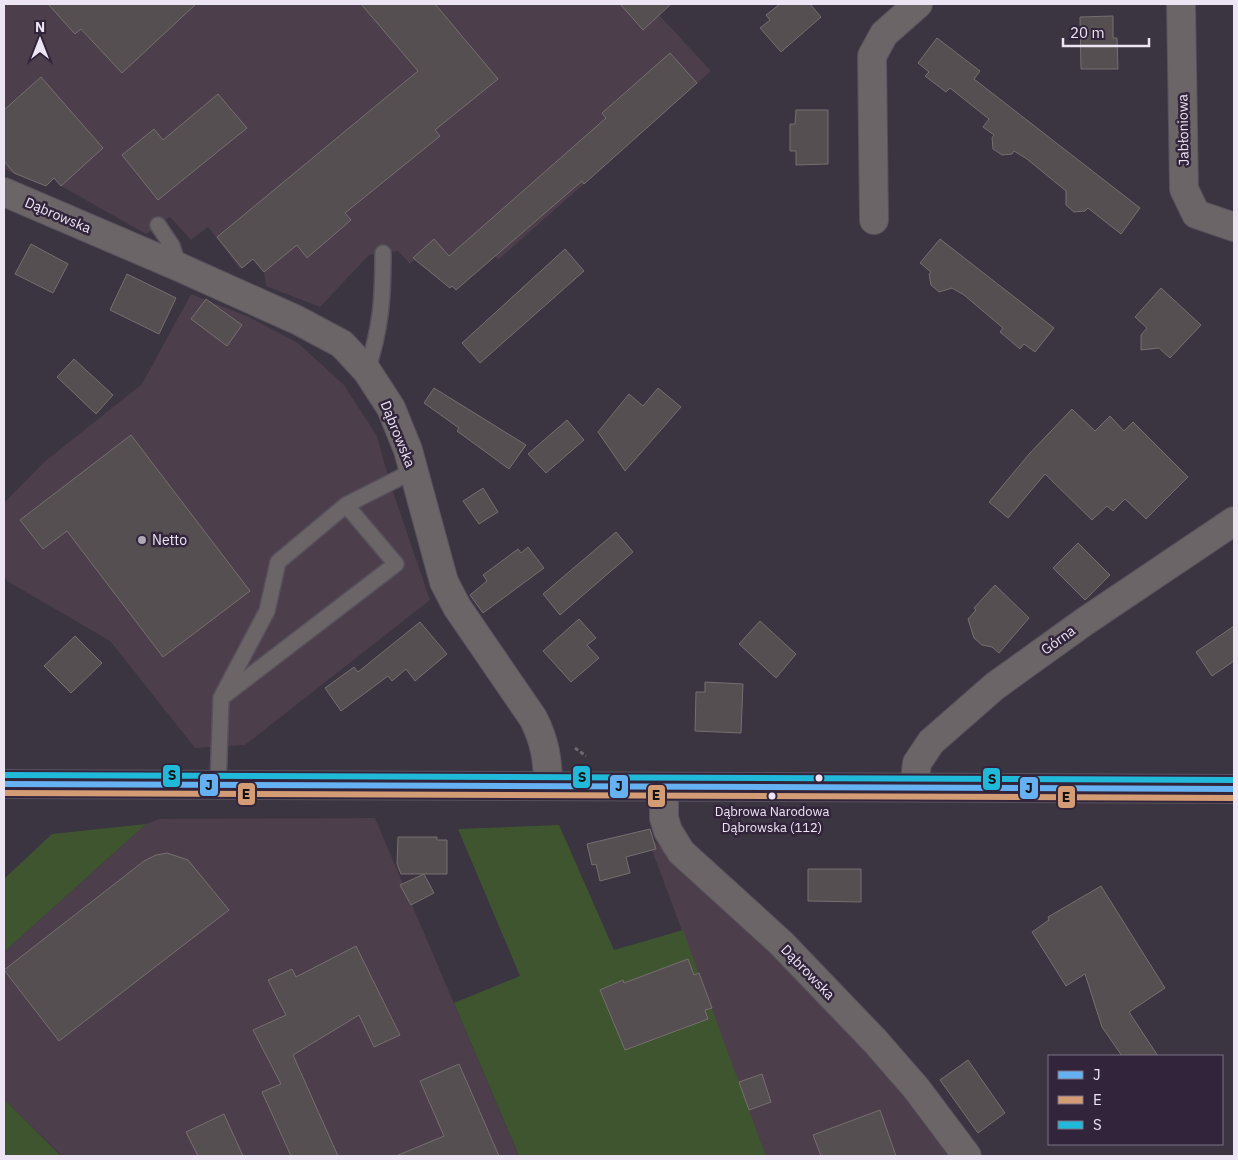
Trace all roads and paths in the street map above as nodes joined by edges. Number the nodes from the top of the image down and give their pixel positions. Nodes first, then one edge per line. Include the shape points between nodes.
1 (918, 4) edge
2 (1181, 4) edge
3 (4, 192) edge
4 (874, 220) dead end
5 (158, 226) dead end
6 (1234, 227) edge
7 (382, 253) dead end
8 (179, 267) junction
9 (367, 371) junction
10 (413, 471) junction
11 (346, 505) junction
12 (1234, 521) edge
13 (221, 698) junction
14 (4, 784) edge
15 (218, 786) junction
16 (548, 786) junction
17 (664, 787) junction
18 (914, 787) junction
19 (1234, 789) edge
20 (967, 1156) edge

1 - 4 street via 884,34 872,56
2 - 6 street, Jabłoniowa via 1184,189 1196,214
3 - 8 street, Dąbrowska
5 - 8 lane via 172,246
7 - 9 lane via 383,294 379,334
8 - 9 street, Dąbrowska via 342,344
9 - 10 street, Dąbrowska via 391,408
10 - 11 lane
10 - 16 street, Dąbrowska via 444,582 457,607 533,718 546,747
11 - 13 lane via 278,562 267,611
11 - 13 lane via 396,564
12 - 18 street, Górna via 995,686 931,742 917,763
13 - 15 lane
14 - 15 street
15 - 16 street
16 - 17 street
17 - 18 street
17 - 20 street, Dąbrowska via 664,818 681,852 781,943 875,1040
18 - 19 street

